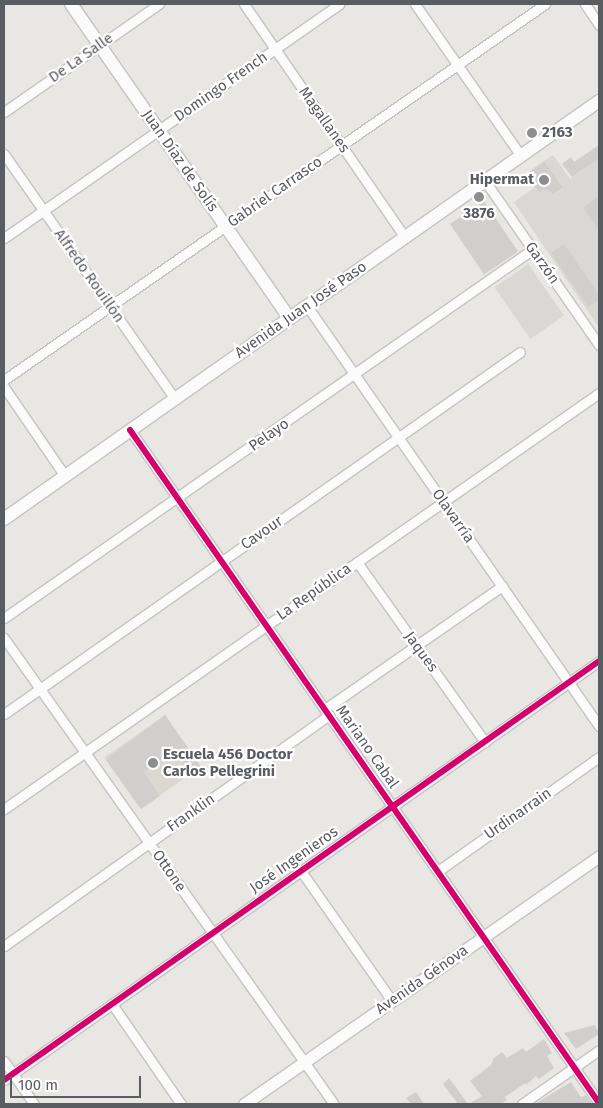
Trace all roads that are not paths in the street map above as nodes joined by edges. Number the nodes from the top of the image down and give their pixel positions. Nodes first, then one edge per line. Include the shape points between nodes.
1 (70, 4) edge
2 (159, 4) edge
3 (244, 4) edge
4 (340, 4) edge
5 (415, 4) edge
6 (546, 4) edge
7 (585, 4) edge
8 (599, 25) edge
9 (99, 45) junction
10 (275, 49) junction
11 (458, 65) junction
12 (599, 101) edge
13 (4, 112) edge
14 (158, 130) junction
15 (342, 146) junction
16 (4, 154) edge
17 (521, 156) junction
18 (485, 181) junction
19 (43, 210) junction
20 (225, 226) junction
21 (405, 237) junction
22 (4, 238) edge
23 (533, 249) junction
24 (110, 306) junction
25 (307, 306) junction
26 (289, 318) junction
27 (599, 345) edge
28 (520, 352) dead end
29 (355, 375) junction
30 (4, 380) edge
31 (4, 387) edge
32 (599, 393) edge
33 (174, 399) junction
34 (130, 430) junction
35 (398, 437) junction
36 (65, 476) junction
37 (178, 498) junction
38 (443, 502) junction
39 (4, 519) edge
40 (222, 562) junction
41 (357, 562) junction
42 (502, 586) junction
43 (4, 618) edge
44 (266, 626) junction
45 (4, 638) edge
46 (416, 646) junction
47 (599, 661) edge
48 (569, 682) junction
49 (39, 688) junction
50 (327, 712) junction
51 (4, 714) edge
52 (599, 726) edge
53 (485, 742) junction
54 (85, 752) junction
55 (599, 757) edge
56 (393, 806) junction
57 (4, 809) edge
58 (149, 843) junction
59 (599, 856) edge
60 (301, 871) junction
61 (438, 871) junction
62 (212, 933) junction
63 (484, 937) junction
64 (4, 946) edge
65 (392, 1001) junction
66 (112, 1004) junction
67 (599, 1050) edge
68 (4, 1061) edge
69 (304, 1062) junction
70 (574, 1068) junction
71 (13, 1074) junction
72 (4, 1080) edge
73 (599, 1103) edge
74 (34, 1104) edge
75 (181, 1104) edge
76 (244, 1104) edge
77 (334, 1104) edge
78 (522, 1104) edge

1 - 9 main road, Juan Díaz de Solís
2 - 9 street, De La Salle
3 - 10 street, Magallanes
4 - 10 street, Domingo French
5 - 11 street
6 - 11 street, Gabriel Carrasco
7 - 8 street
9 - 13 street, De La Salle
9 - 14 main road, Juan Díaz de Solís
10 - 14 street, Domingo French
10 - 15 street, Magallanes
11 - 15 street, Gabriel Carrasco
11 - 17 street
12 - 17 main road, Avenida Juan José Paso
14 - 19 street, Domingo French
14 - 20 main road, Juan Díaz de Solís
15 - 20 street, Gabriel Carrasco
15 - 21 street, Magallanes
16 - 19 street, Alfredo Rouillón
17 - 18 main road, Avenida Juan José Paso
18 - 21 main road, Avenida Juan José Paso
18 - 23 street, Garzón
19 - 22 street, Domingo French
19 - 24 street, Alfredo Rouillón
20 - 24 street, Gabriel Carrasco
20 - 26 main road, Juan Díaz de Solís
21 - 25 main road, Avenida Juan José Paso
23 - 27 street, Garzón
23 - 29 street, Pelayo
24 - 30 street, Gabriel Carrasco
24 - 33 street, Alfredo Rouillón
25 - 26 main road, Avenida Juan José Paso
25 - 29 street, Olavarría
26 - 33 main road, Avenida Juan José Paso
28 - 35 street, Cavour
29 - 35 street, Olavarría
29 - 37 street, Pelayo
31 - 36 street
32 - 38 street, La República
33 - 34 main road, Avenida Juan José Paso
34 - 36 main road, Avenida Juan José Paso
34 - 37 street, Mariano Cabal
35 - 38 street, Olavarría
35 - 40 street, Cavour
36 - 39 main road, Avenida Juan José Paso
37 - 40 street, Mariano Cabal
37 - 43 street, Pelayo
38 - 41 street, La República
38 - 42 street, Olavarría
40 - 44 street, Mariano Cabal
40 - 49 street, Cavour
41 - 44 street, La República
41 - 46 street, Jaques
42 - 46 street, Franklin
42 - 48 street, Olavarría
44 - 50 street, Mariano Cabal
44 - 54 street, La República
45 - 49 street, Ottone
46 - 50 street, Franklin
46 - 53 street, Jaques
47 - 48 street, José Ingenieros
48 - 52 street, Olavarría
48 - 53 street, José Ingenieros
49 - 51 street, Cavour
49 - 54 street, Ottone
50 - 56 street, Mariano Cabal
50 - 58 street, Franklin
53 - 56 street, José Ingenieros
54 - 57 street, La República
54 - 58 street, Ottone
55 - 61 street, Urdinarrain
56 - 60 street, José Ingenieros
56 - 61 street, Mariano Cabal
58 - 62 street, Ottone
58 - 64 street, Franklin
59 - 63 street, Avenida Génova
60 - 62 street, José Ingenieros
60 - 65 street
61 - 63 street, Mariano Cabal
62 - 66 street, José Ingenieros
62 - 69 street, Ottone
63 - 65 street, Avenida Génova
63 - 70 street, Mariano Cabal
65 - 69 street, Avenida Génova
66 - 71 street, José Ingenieros
66 - 75 street
67 - 70 street
68 - 71 street
69 - 76 street, Avenida Génova
69 - 77 street, Ottone
70 - 73 street, Mariano Cabal
70 - 78 street
71 - 72 street, José Ingenieros
71 - 74 street

